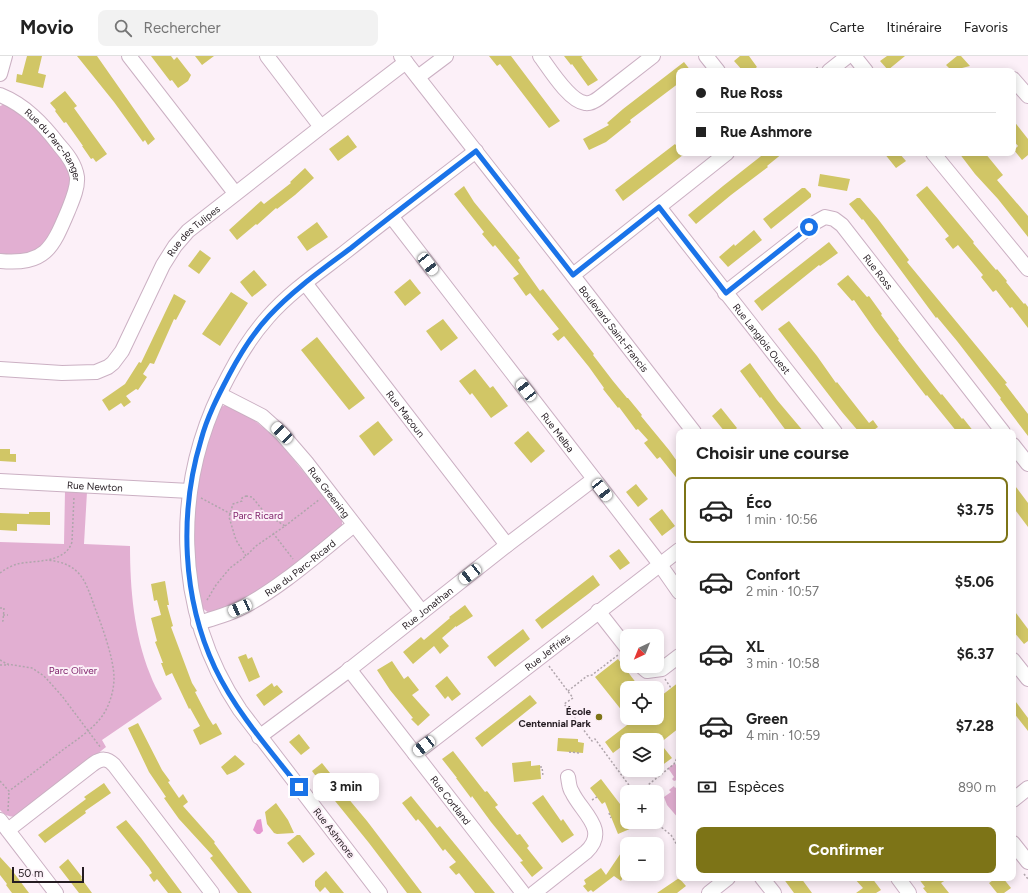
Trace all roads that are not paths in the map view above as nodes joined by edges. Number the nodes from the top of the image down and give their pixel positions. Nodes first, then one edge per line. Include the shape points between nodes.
1 (5, 56) edge
2 (129, 56) edge
3 (267, 56) edge
4 (446, 56) edge
5 (540, 56) edge
6 (654, 56) edge
7 (706, 56) edge
8 (848, 56) edge
9 (854, 56) edge
10 (404, 59) edge
11 (716, 68) edge
12 (833, 68) edge
13 (864, 68) edge
14 (0, 74) edge
15 (418, 78) junction
16 (1016, 82) edge
17 (0, 95) edge
18 (1028, 96) edge
19 (321, 126) junction
20 (476, 151) junction
21 (723, 156) edge
22 (935, 156) edge
23 (235, 193) junction
24 (659, 207) junction
25 (391, 216) junction
26 (0, 261) edge
27 (1028, 269) edge
28 (573, 275) junction
29 (305, 283) junction
30 (726, 293) junction
31 (0, 369) edge
32 (219, 394) junction
33 (692, 429) edge
34 (833, 429) edge
35 (1001, 429) edge
36 (1016, 449) edge
37 (1028, 464) edge
38 (594, 479) junction
39 (0, 481) edge
40 (194, 494) junction
41 (354, 525) junction
42 (506, 545) junction
43 (676, 552) edge
44 (660, 564) junction
45 (676, 588) edge
46 (598, 611) junction
47 (422, 612) junction
48 (198, 623) junction
49 (620, 644) edge
50 (676, 658) edge
51 (1016, 664) edge
52 (664, 667) edge
53 (350, 669) junction
54 (1028, 679) edge
55 (259, 736) junction
56 (415, 754) junction
57 (568, 777) dead end
58 (1028, 788) edge
59 (1016, 798) edge
60 (5, 822) edge
61 (1016, 846) edge
62 (1028, 862) edge
63 (724, 881) edge
64 (764, 881) edge
65 (900, 881) edge
66 (56, 893) edge
67 (212, 893) edge
68 (380, 893) edge
69 (523, 893) edge
70 (534, 893) edge
71 (709, 893) edge
72 (774, 893) edge
73 (910, 893) edge

1 - 14 street
2 - 23 street
3 - 19 street
4 - 15 street
5 - 6 street via 569,93 578,100 591,103
7 - 11 street
8 - 12 street
9 - 13 street
10 - 15 street, Boulevard Saint-Francis
10 - 19 street, Rue des Tulipes
15 - 20 street, Boulevard Saint-Francis
16 - 18 street
17 - 26 street, Rue du Parc-Ranger via 15,102 41,122 66,153 77,177 72,202 48,250 26,261
19 - 23 street, Rue des Tulipes
20 - 25 street, Rue Ashmore
20 - 28 street, Boulevard Saint-Francis
21 - 24 street
22 - 27 street
23 - 31 street, Rue des Tulipes via 188,231 175,246 163,264 122,351 108,367 96,372 76,374
24 - 28 street
24 - 30 street, Rue Langlois Ouest
25 - 29 street, Rue Ashmore
25 - 38 street, Rue Melba
28 - 33 street, Boulevard Saint-Francis
29 - 32 street, Rue Ashmore via 275,310 254,335
29 - 42 street, Rue Macoun
30 - 34 street, Rue Langlois Ouest
30 - 35 street, Rue Ross via 816,222 825,217 834,219 842,225
32 - 40 street, Rue Ashmore via 201,439
32 - 41 street, Rue Greening via 262,416 275,427
36 - 37 street
38 - 42 street, Rue Jonathan
38 - 44 street, Rue Melba
39 - 40 street, Rue Newton
40 - 48 street, Rue Ashmore via 188,555
41 - 47 street, Rue Greening
41 - 48 street, Rue du Parc-Ricard via 258,598 228,613
42 - 47 street, Rue Jonathan
43 - 44 street, Rue Jeffries
44 - 45 street, Rue Melba
44 - 46 street, Rue Jeffries
46 - 49 street
46 - 56 street, Rue Jeffries
47 - 53 street, Rue Jonathan
48 - 55 street, Rue Ashmore via 226,689
50 - 52 street
51 - 54 street
53 - 55 street, Rue Jonathan
53 - 56 street, Rue Cortland
55 - 68 street, Rue Ashmore
56 - 69 street, Rue Cortland
57 - 70 street via 572,793 595,827 595,838 591,848
58 - 59 street
60 - 66 street
60 - 67 street via 102,759 104,754
61 - 62 street
63 - 71 street
64 - 72 street
65 - 73 street

